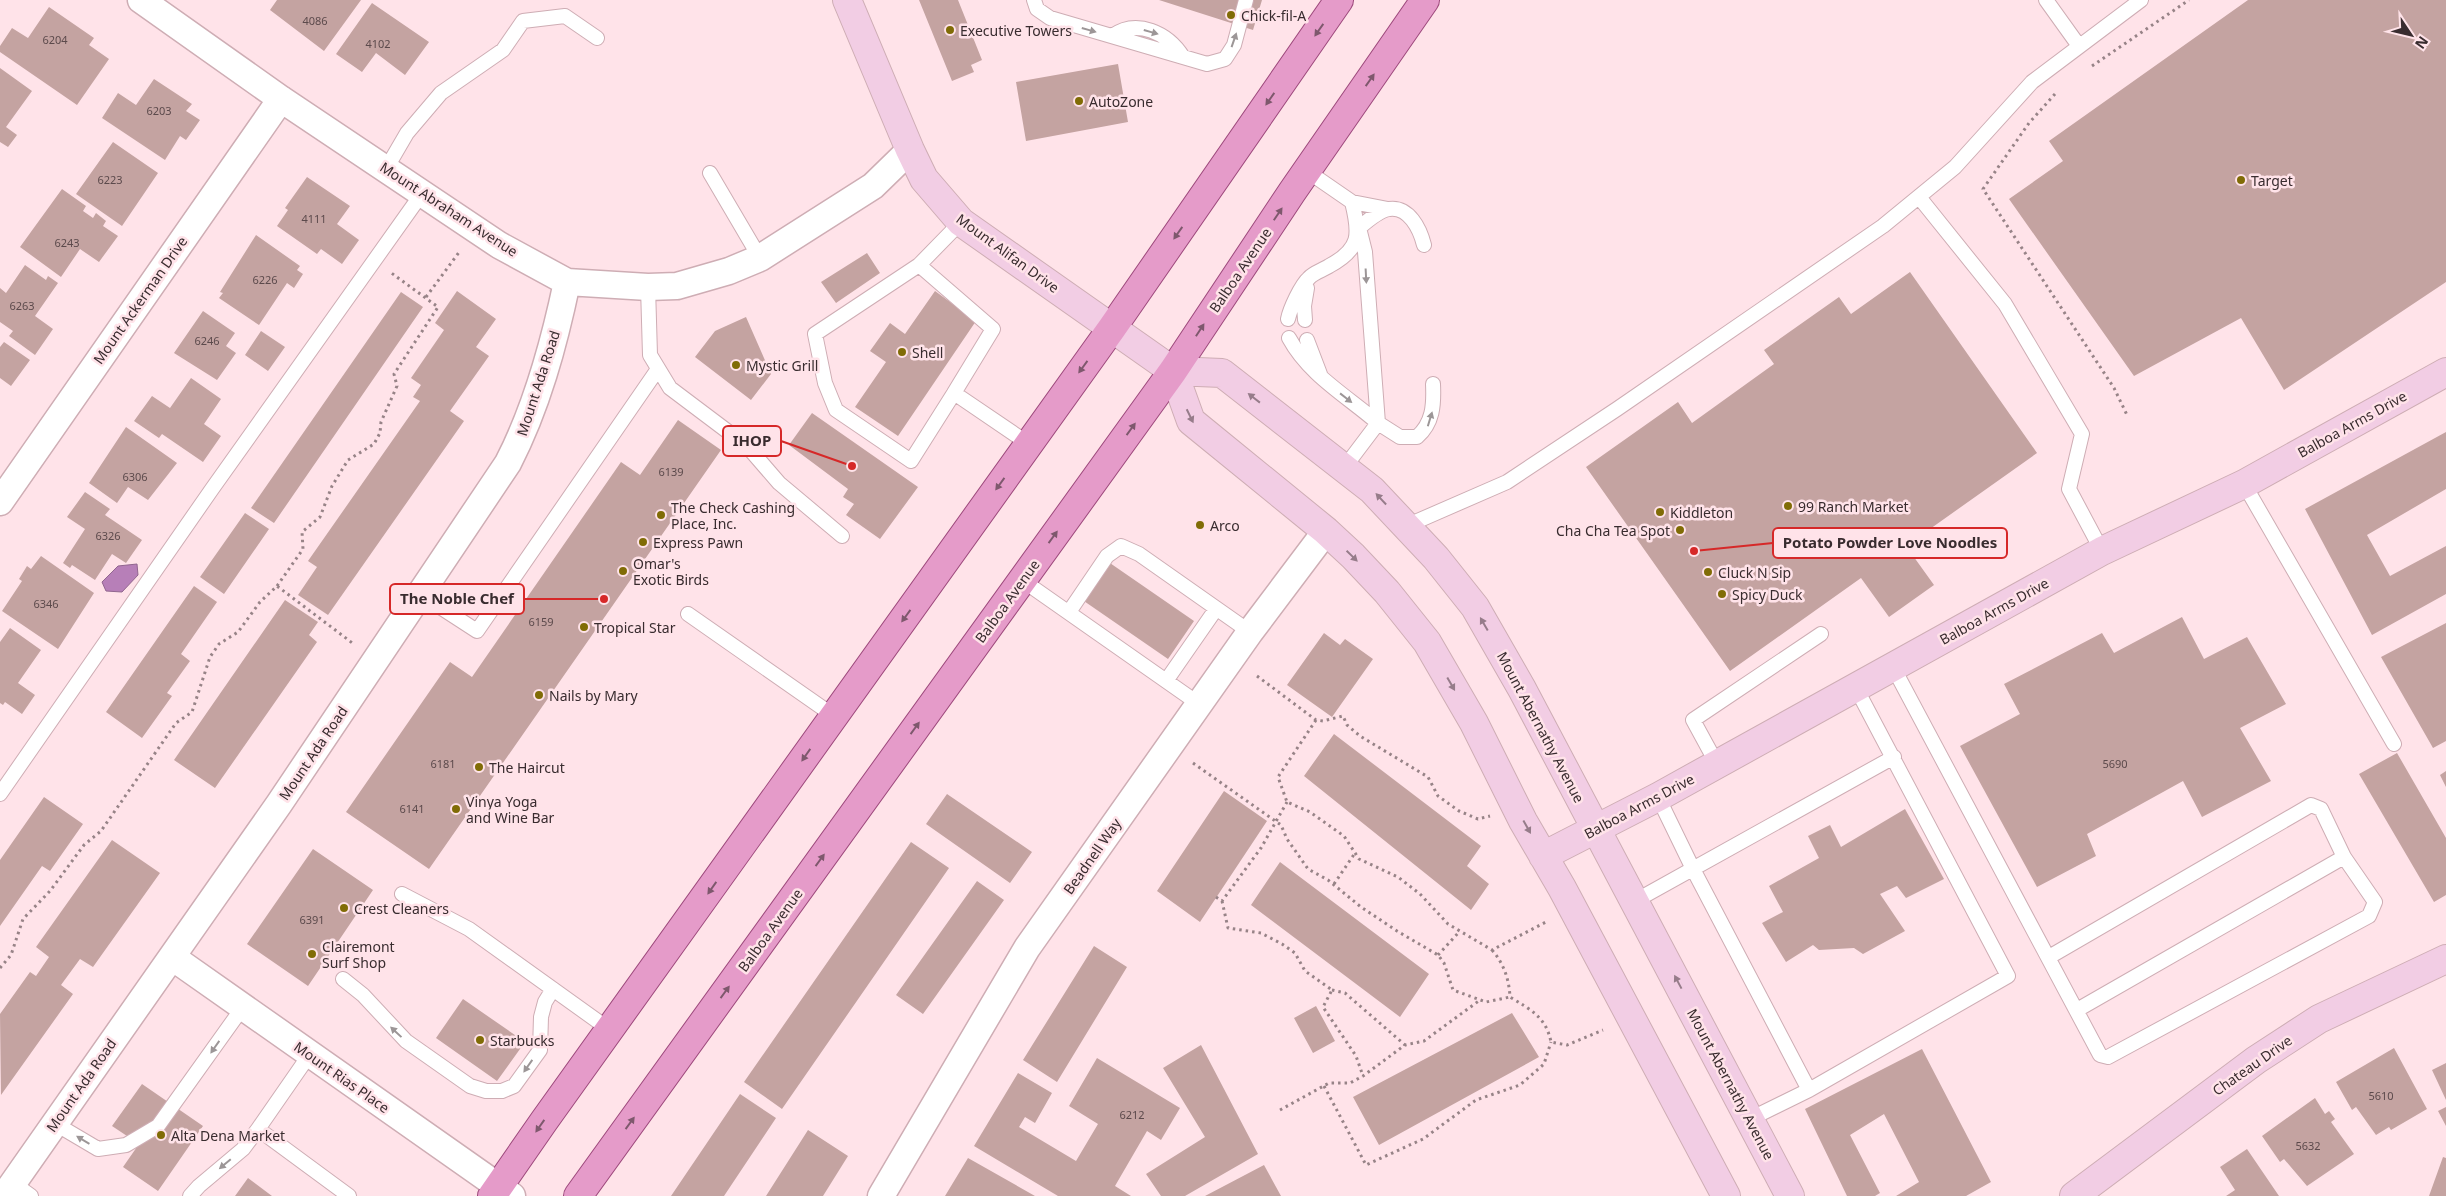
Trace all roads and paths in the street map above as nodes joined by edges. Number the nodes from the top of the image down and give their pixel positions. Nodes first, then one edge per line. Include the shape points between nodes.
1 (141, 0) edge
2 (848, 0) edge
3 (1034, 0) edge
4 (1246, 0) edge
5 (1339, 0) edge
6 (1425, 0) edge
7 (2046, 0) edge
8 (2141, 0) edge
9 (2189, 0) edge
10 (597, 38) dead end
11 (2079, 46) junction
12 (2091, 67) dead end
13 (2059, 89) dead end
14 (281, 99) junction
15 (910, 150) junction
16 (386, 169) junction
17 (1307, 171) junction
18 (710, 173) dead end
19 (423, 192) junction
20 (1919, 197) junction
21 (1352, 202) junction
22 (1389, 209) junction
23 (961, 222) junction
24 (1359, 228) junction
25 (476, 229) junction
26 (1424, 245) dead end
27 (760, 258) junction
28 (375, 260) junction
29 (919, 265) junction
30 (1309, 277) junction
31 (567, 282) junction
32 (648, 287) junction
33 (426, 297) junction
34 (1288, 319) dead end
35 (1305, 320) dead end
36 (1112, 328) junction
37 (1289, 338) dead end
38 (1307, 340) dead end
39 (658, 369) junction
40 (1173, 371) junction
41 (2446, 372) edge
42 (1321, 377) junction
43 (1433, 384) dead end
44 (954, 393) junction
45 (2128, 417) dead end
46 (1378, 423) junction
47 (1028, 444) junction
48 (1344, 468) junction
49 (2244, 484) junction
50 (0, 502) edge
51 (1406, 526) junction
52 (1326, 531) junction
53 (842, 536) dead end
54 (2102, 551) junction
55 (1022, 580) junction
56 (277, 586) junction
57 (420, 594) junction
58 (1216, 609) junction
59 (1069, 612) junction
60 (688, 614) dead end
61 (1250, 632) junction
62 (1821, 634) dead end
63 (376, 660) junction
64 (1893, 667) junction
65 (1257, 676) dead end
66 (1166, 681) junction
67 (1856, 688) junction
68 (1199, 704) junction
69 (834, 716) junction
70 (1316, 720) junction
71 (2394, 744) dead end
72 (1894, 757) junction
73 (1193, 763) dead end
74 (1717, 764) junction
75 (0, 794) edge
76 (1658, 796) junction
77 (1287, 802) junction
78 (1491, 816) dead end
79 (1277, 822) junction
80 (1596, 828) junction
81 (1355, 853) junction
82 (1544, 856) junction
83 (2344, 857) junction
84 (1692, 869) junction
85 (1334, 884) junction
86 (402, 894) dead end
87 (1216, 897) dead end
88 (1222, 901) junction
89 (1635, 901) junction
90 (1546, 922) dead end
91 (1460, 931) junction
92 (1492, 950) junction
93 (1438, 955) junction
94 (172, 957) junction
95 (2049, 958) junction
96 (2446, 959) edge
97 (0, 968) edge
98 (344, 980) dead end
99 (553, 989) junction
100 (1332, 990) junction
101 (1510, 998) junction
102 (1480, 1000) junction
103 (243, 1007) junction
104 (2077, 1010) junction
105 (610, 1030) junction
106 (1603, 1030) dead end
107 (1551, 1042) junction
108 (1405, 1044) junction
109 (310, 1054) junction
110 (1364, 1076) junction
111 (1324, 1086) junction
112 (1809, 1090) junction
113 (1280, 1110) dead end
114 (1750, 1119) junction
115 (54, 1123) junction
116 (258, 1129) junction
117 (16, 1192) edge
118 (501, 1193) edge
119 (190, 1196) edge
120 (349, 1196) edge
121 (578, 1196) edge
122 (881, 1196) edge
123 (1726, 1196) edge
124 (1790, 1196) edge
125 (2074, 1196) edge

1 - 14 street, Mount Abraham Avenue
2 - 15 main road, Mount Alifan Drive
3 -> 4 lane via 1037,9 1050,18 1207,64 1225,59 1234,45
5 -> 36 main road
17 -> 6 main road, Balboa Avenue
7 - 11 lane
8 - 11 lane
9 - 12 path
10 - 16 lane via 565,16 523,21 503,50 441,93 407,132
11 - 20 lane via 2032,82 1955,167
13 - 45 path via 2029,124 1984,189 2114,388
14 - 16 street, Mount Abraham Avenue
14 - 50 street, Mount Ackerman Drive
15 - 23 main road, Mount Alifan Drive via 924,179
15 - 27 street, Mount Abraham Avenue via 873,186
16 - 19 street, Mount Abraham Avenue
17 - 21 lane
40 -> 17 main road, Balboa Avenue
18 - 27 lane
19 - 25 street, Mount Abraham Avenue
19 - 28 lane
20 - 51 lane via 1793,289 1507,482
20 - 54 lane via 2004,304 2082,434 2069,489
21 - 22 lane
21 - 24 lane
22 - 24 lane
22 - 26 lane via 1402,211 1416,223
23 - 29 lane
23 - 36 main road, Mount Alifan Drive
24 - 30 lane via 1354,247 1339,261
24 -> 46 lane via 1365,252
25 - 31 street, Mount Abraham Avenue
25 - 33 path
27 - 32 street, Mount Abraham Avenue via 677,286
28 - 33 path
28 - 75 lane
29 - 44 lane via 993,329
29 - 44 lane via 815,334 825,384 836,410 911,461
30 - 34 lane
30 - 35 lane
31 - 32 street, Mount Abraham Avenue
31 - 57 street, Mount Ada Road via 526,428 508,463
32 - 39 lane via 650,355
33 - 56 path via 438,307 394,374 398,386 381,422 380,433 374,444 348,460 332,486 320,517 302,532 303,548
36 - 40 main road
36 -> 47 main road
37 - 42 lane via 1297,353
38 - 42 lane
39 - 53 lane via 670,388 748,446 779,483
39 - 57 lane via 477,631
48 -> 40 main road, Mount Abernathy Avenue via 1222,373
40 -> 52 main road via 1191,422
55 -> 40 main road, Balboa Avenue
41 - 49 main road, Balboa Arms Drive
42 -> 46 lane
46 -> 43 lane via 1400,437 1417,437 1427,428 1432,412
44 - 47 lane
46 - 48 lane
47 -> 69 main road
51 -> 48 main road, Mount Abernathy Avenue via 1372,490
49 - 54 main road, Balboa Arms Drive
49 - 71 lane
80 -> 51 main road, Mount Abernathy Avenue via 1475,607
52 - 61 street, Beadnell Way
52 -> 82 main road via 1387,592 1427,642 1474,722
54 - 64 main road, Balboa Arms Drive
55 - 59 lane
121 -> 55 main road, Balboa Avenue
56 - 63 path
56 - 97 path via 260,602 238,632 219,644 210,657 192,712 176,723 101,831 84,845 23,919 12,955
57 - 63 street, Mount Ada Road
58 - 59 lane via 1139,554 1121,546 1106,556
58 - 61 lane
58 - 66 lane
59 - 66 lane
60 - 69 lane
61 - 68 street, Beadnell Way
62 - 74 lane via 1693,720
63 - 94 street, Mount Ada Road
64 - 67 main road, Balboa Arms Drive
64 - 95 lane
65 - 70 path
66 - 68 lane
67 - 72 lane
67 - 74 main road, Balboa Arms Drive
68 - 122 street, Beadnell Way via 1027,948
69 -> 105 main road
70 - 77 path via 1278,777
70 - 78 path via 1343,716 1347,725 1360,736 1428,778 1438,796 1459,811 1478,819
72 - 84 lane
72 - 112 lane via 2008,976
73 - 79 path
74 - 76 main road, Balboa Arms Drive
76 - 80 main road, Balboa Arms Drive
76 - 84 lane
77 - 79 path
77 - 81 path via 1310,812 1344,836
79 - 85 path via 1308,869
79 - 88 path
80 - 82 main road, Balboa Arms Drive
80 - 89 main road, Mount Abernathy Avenue
81 - 85 path
81 - 91 path via 1359,859 1398,877 1420,894 1448,924
82 - 123 main road
83 - 95 lane via 2321,809 2311,806
83 - 104 lane
83 - 104 lane via 2375,902 2369,916 2108,1057 2100,1055
84 - 89 lane
84 - 112 lane
85 - 93 path via 1361,907
86 - 99 lane via 469,929
87 - 88 path
88 - 100 path via 1228,928 1261,933 1282,944 1295,953 1305,971
114 -> 89 main road, Mount Abernathy Avenue
90 - 92 path
91 - 92 path
91 - 93 path
92 - 101 path via 1509,980
93 - 102 path via 1453,990
94 - 103 street, Mount Rias Place
94 - 115 street, Mount Ada Road
95 - 104 lane
96 - 125 main road, Chateau Drive via 2311,1024 2256,1060
99 -> 98 lane via 541,1017 540,1050 514,1086 502,1091 486,1091 470,1086 406,1041 363,995
99 - 105 lane
100 - 108 path via 1345,993
100 - 110 path via 1323,1007 1356,1056
101 - 102 path
101 - 107 path via 1531,1010 1548,1027
102 - 108 path via 1424,1041
103 - 109 street, Mount Rias Place
103 -> 115 lane via 158,1126 126,1145 98,1149
105 -> 118 main road
106 - 107 path via 1568,1045
107 - 111 path via 1544,1064 1520,1085 1476,1100 1423,1139 1366,1165
108 - 110 path
109 - 116 lane
109 - 118 street, Mount Rias Place
110 - 111 path via 1350,1083
111 - 113 path
112 - 114 lane
114 - 124 main road, Mount Abernathy Avenue
115 - 117 street, Mount Ada Road
116 -> 119 lane via 243,1149
116 - 120 lane

